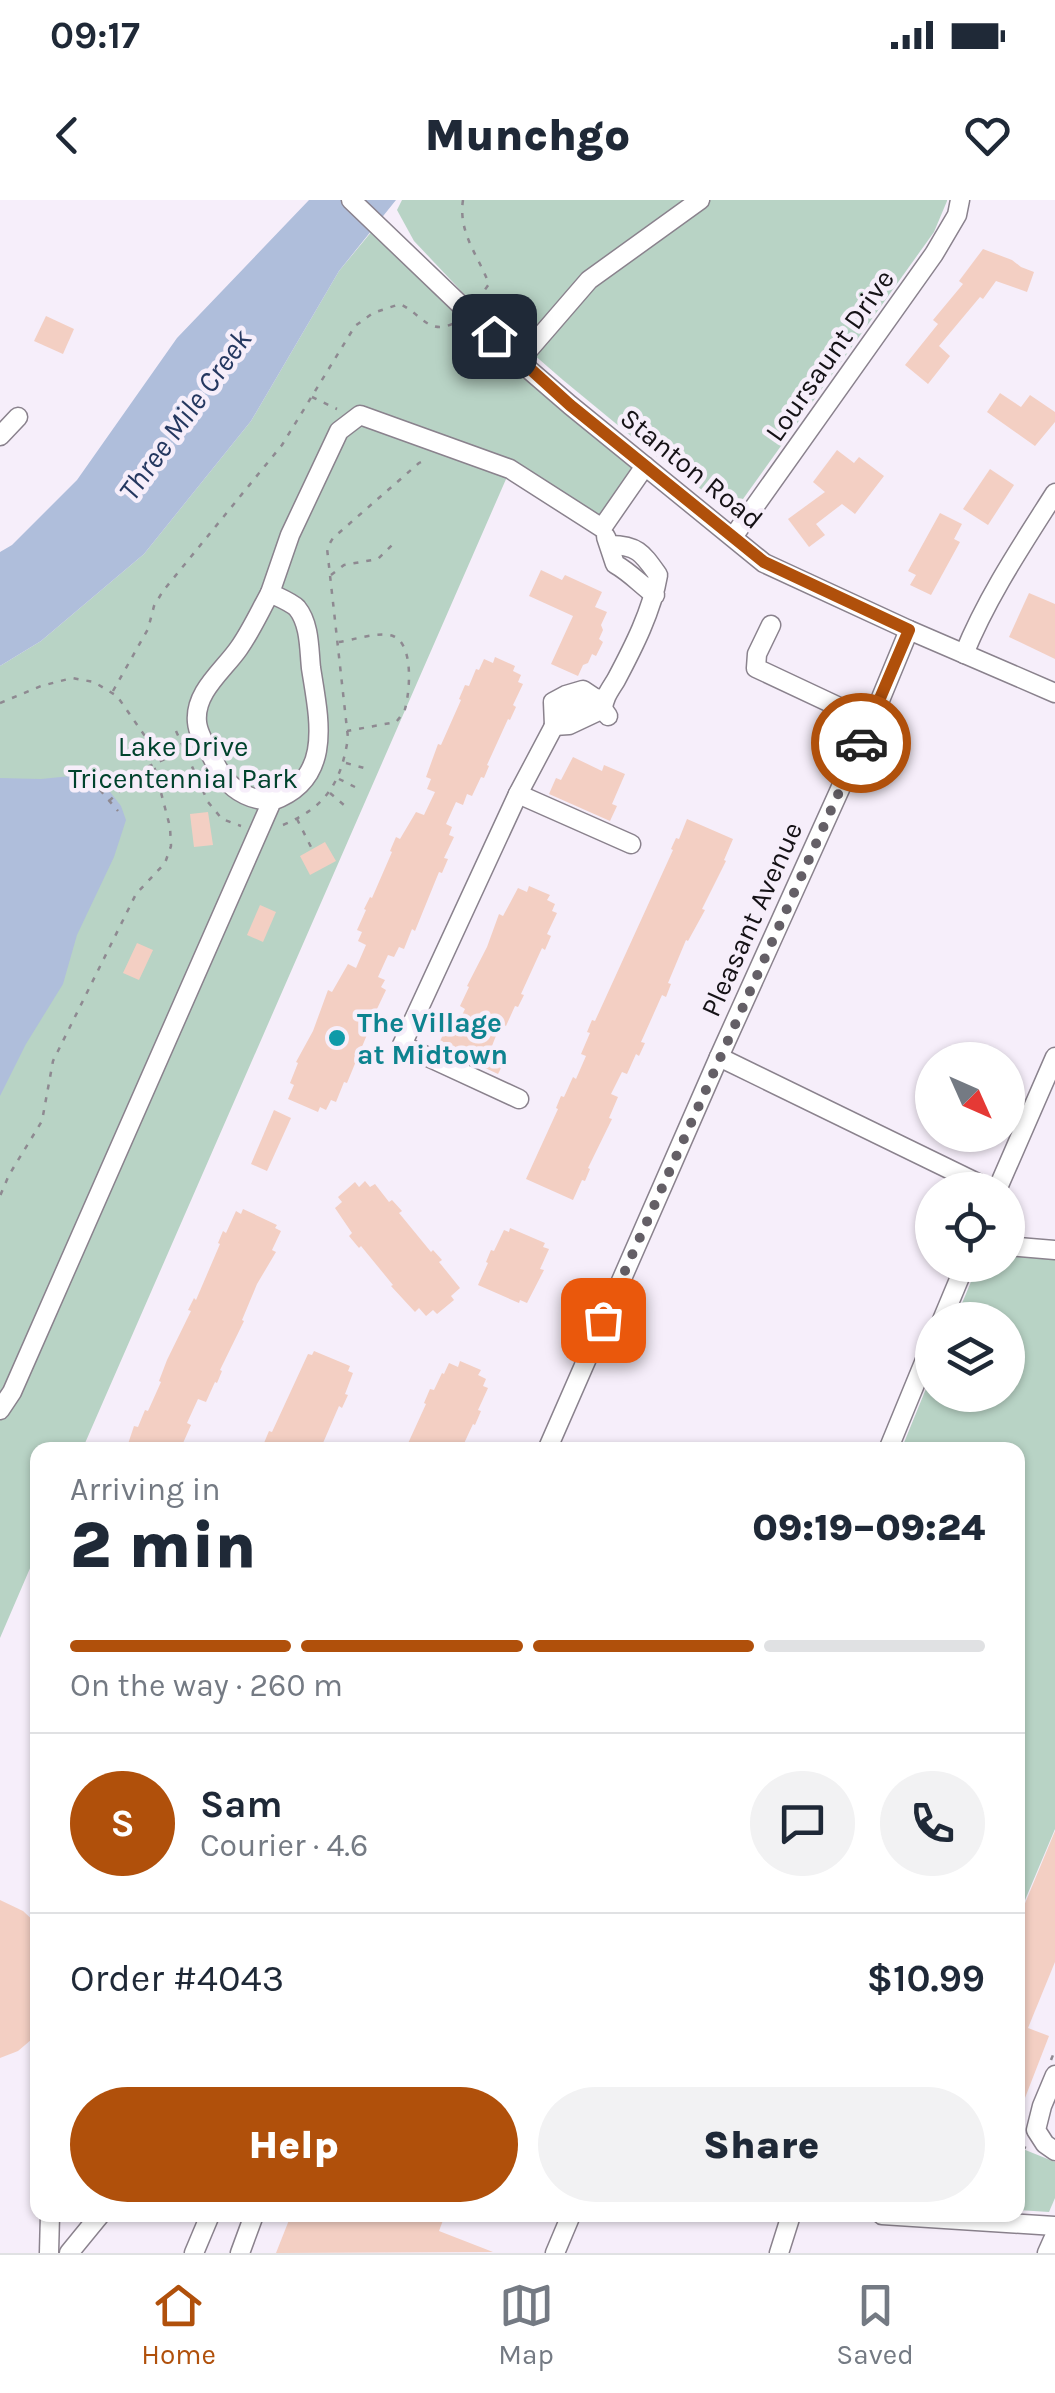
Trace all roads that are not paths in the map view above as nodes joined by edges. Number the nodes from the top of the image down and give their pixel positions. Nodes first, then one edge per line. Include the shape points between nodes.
1 (351, 200) edge
2 (700, 200) edge
3 (960, 200) edge
4 (519, 361) junction
5 (18, 417) dead end
6 (0, 436) edge
7 (645, 466) junction
8 (1055, 493) edge
9 (606, 537) junction
10 (733, 537) junction
11 (270, 593) junction
12 (770, 625) dead end
13 (909, 630) junction
14 (964, 654) junction
15 (1055, 693) edge
16 (602, 706) junction
17 (870, 722) junction
18 (554, 726) junction
19 (518, 794) junction
20 (272, 801) junction
21 (632, 844) dead end
22 (719, 1057) junction
23 (1055, 1057) edge
24 (519, 1099) dead end
25 (957, 1172) edge
26 (1002, 1172) edge
27 (1025, 1247) edge
28 (1055, 1250) edge
29 (915, 1384) edge
30 (0, 1410) edge
31 (551, 1442) edge
32 (891, 1442) edge
33 (1055, 2075) edge
34 (1055, 2151) edge
35 (50, 2222) edge
36 (94, 2222) edge
37 (207, 2222) edge
38 (251, 2222) edge
39 (568, 2222) edge
40 (789, 2222) edge
41 (992, 2222) edge
42 (1055, 2226) edge
43 (1055, 2235) edge
44 (49, 2253) edge
45 (70, 2253) edge
46 (194, 2253) edge
47 (240, 2253) edge
48 (555, 2253) edge
49 (779, 2253) edge
50 (1047, 2253) edge

1 - 4 street, Stanton Road
2 - 4 street via 589,280
3 - 10 street, Loursaunt Drive via 934,254
4 - 7 street, Stanton Road
5 - 6 street
7 - 9 street
7 - 10 street, Stanton Road
8 - 14 street
9 - 11 street via 510,469 360,415 339,431
9 - 16 street via 646,558 658,575 655,595
10 - 13 street, Stanton Road via 764,562
11 - 20 street via 296,607 308,634 320,748 306,778 290,795
11 - 20 street via 241,646 204,692 197,726 220,773 238,792
12 - 17 street via 756,668
13 - 14 street, Stanton Road
13 - 17 street, Pleasant Avenue
14 - 15 street, Stanton Road
16 - 18 street via 569,726
16 - 18 street via 583,690 553,702
17 - 22 street, Pleasant Avenue
18 - 19 street
19 - 21 street
19 - 24 street via 402,1045
20 - 30 street
22 - 25 street
22 - 31 street, Pleasant Avenue
23 - 26 street
27 - 28 street
29 - 32 street
33 - 34 street via 1036,2130
35 - 44 street
36 - 45 street
37 - 46 street
38 - 47 street
39 - 48 street
40 - 49 street
41 - 42 street
43 - 50 street

